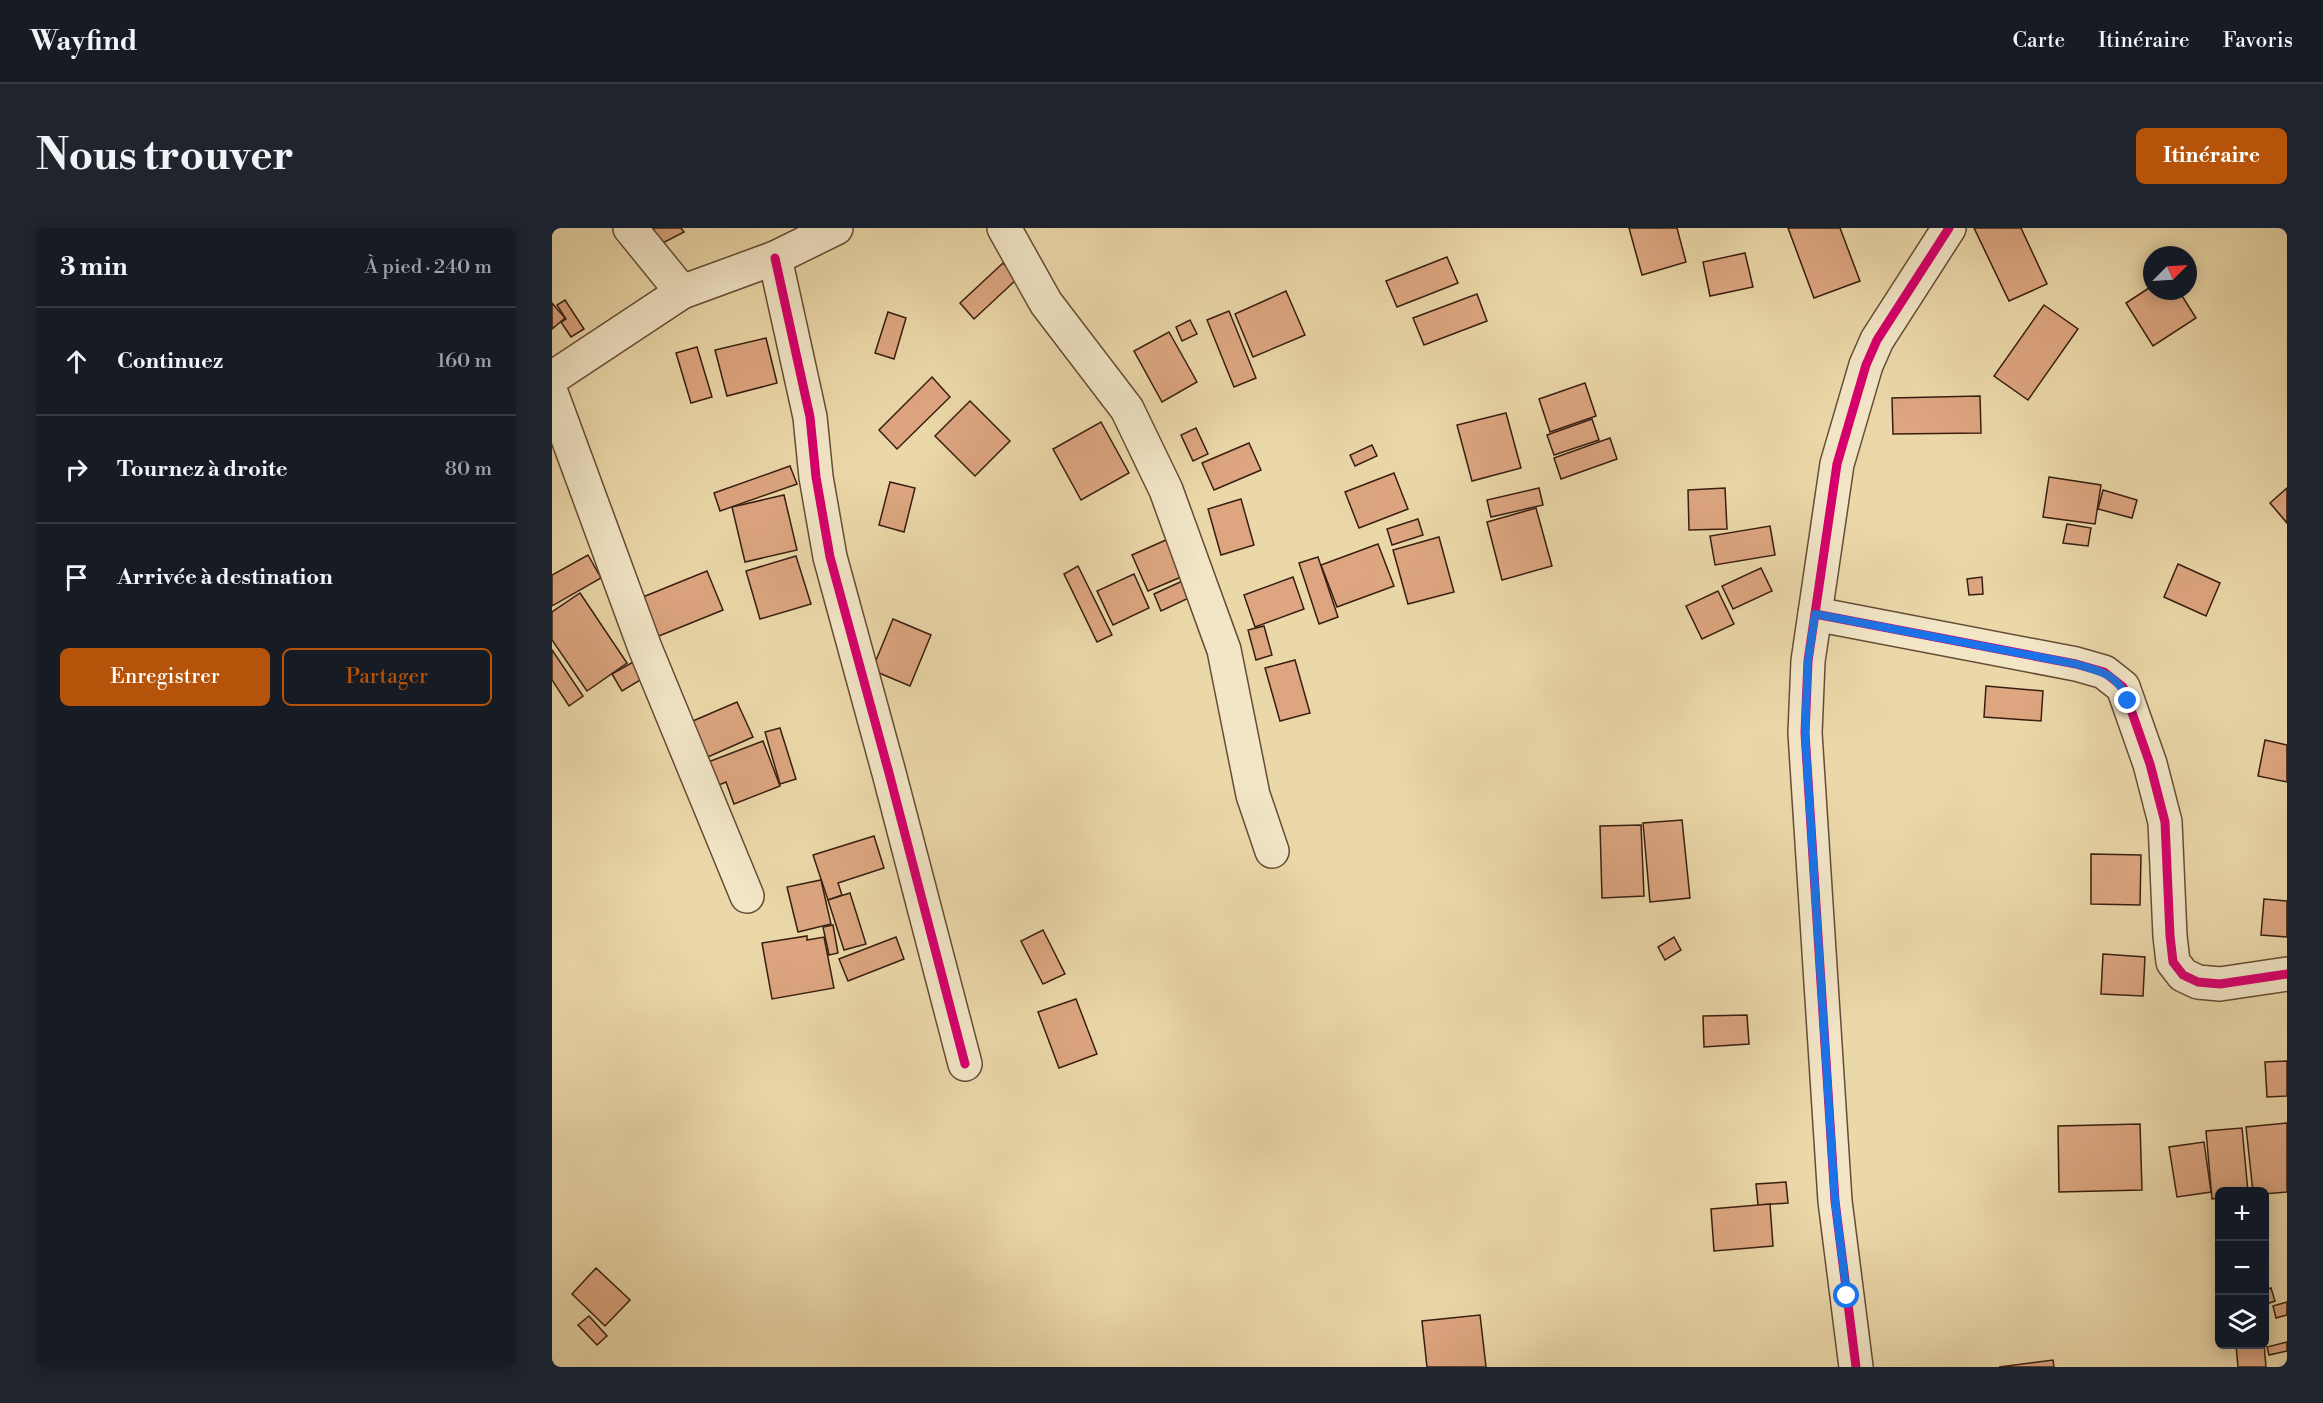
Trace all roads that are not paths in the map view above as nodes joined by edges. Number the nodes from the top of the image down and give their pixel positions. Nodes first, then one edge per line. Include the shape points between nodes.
1 (630, 228) edge
2 (836, 228) edge
3 (1004, 228) edge
4 (1948, 228) edge
5 (775, 258) junction
6 (682, 292) junction
7 (552, 378) edge
8 (552, 395) edge
9 (1815, 614) junction
10 (1272, 851) dead end
11 (747, 896) dead end
12 (2287, 974) edge
13 (965, 1064) dead end
14 (1856, 1367) edge

1 - 6 street
2 - 5 street
3 - 10 street via 1046,303 1127,409 1166,490 1224,650 1253,795
4 - 9 street via 1866,364 1837,464
5 - 6 street
5 - 13 street via 810,417 830,557
6 - 7 street
8 - 11 street via 645,648
9 - 12 street via 2104,672 2122,687 2150,764 2165,822 2173,962 2183,975 2198,982 2220,984
9 - 14 street via 1808,661 1805,733 1835,1201

